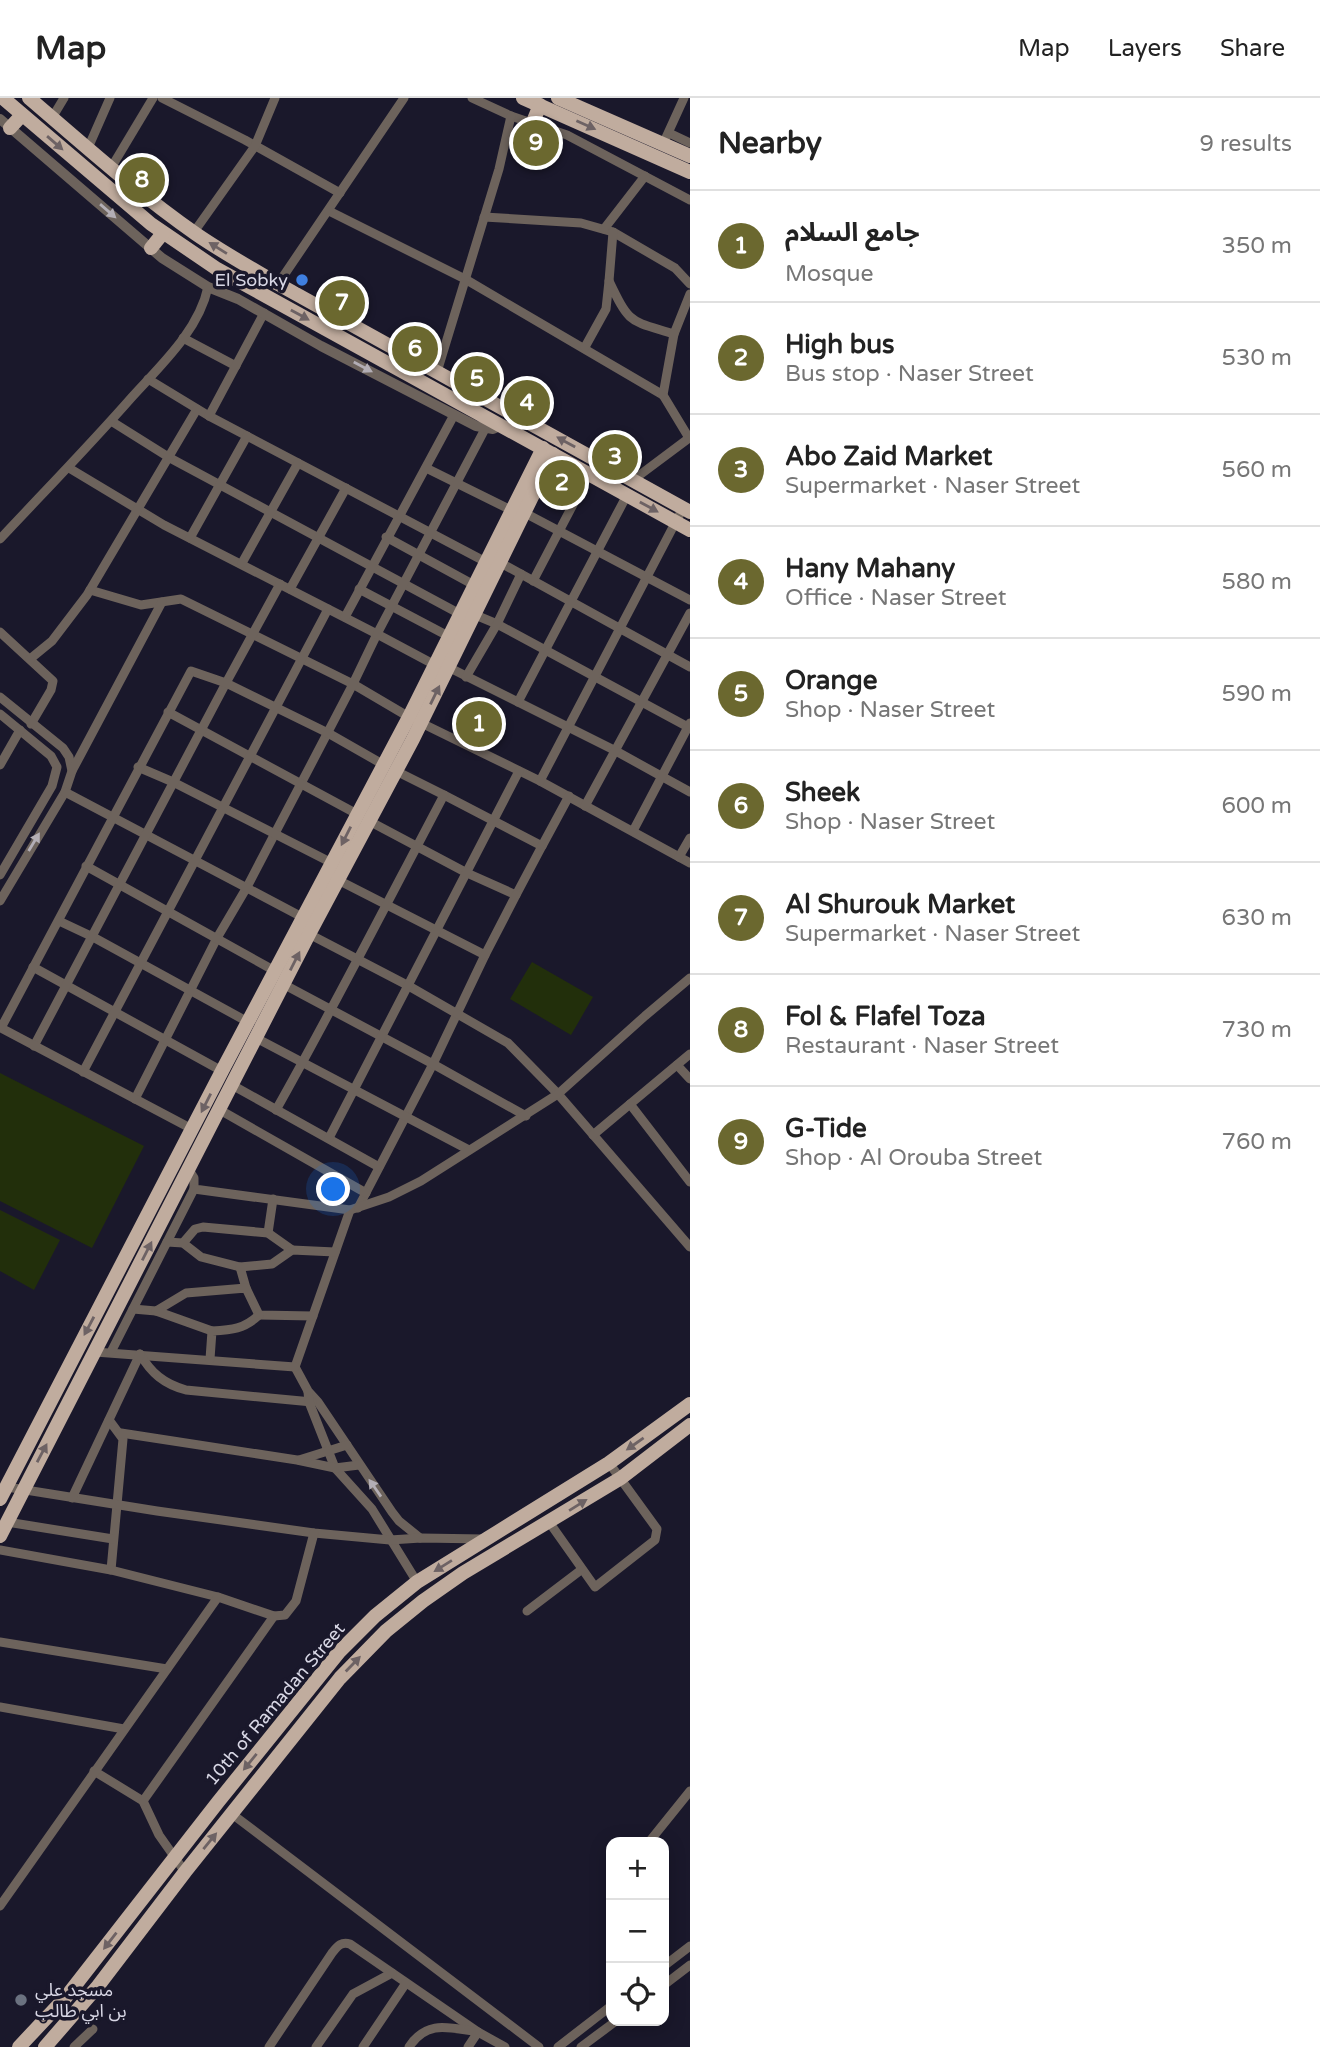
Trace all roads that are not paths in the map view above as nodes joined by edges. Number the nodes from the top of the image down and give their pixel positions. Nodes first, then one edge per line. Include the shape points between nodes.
1 (3, 98) edge
2 (29, 98) edge
3 (64, 98) edge
4 (110, 98) edge
5 (153, 98) edge
6 (162, 98) edge
7 (275, 98) edge
8 (404, 98) edge
9 (472, 98) edge
10 (523, 98) edge
11 (558, 98) edge
12 (684, 98) edge
13 (540, 105) junction
14 (23, 115) junction
15 (511, 116) junction
16 (52, 118) junction
17 (533, 122) junction
18 (5, 124) edge
19 (627, 135) junction
20 (666, 139) junction
21 (690, 143) edge
22 (255, 146) junction
23 (88, 148) junction
24 (690, 156) edge
25 (111, 168) junction
26 (690, 172) edge
27 (645, 176) junction
28 (340, 193) junction
29 (690, 201) edge
30 (329, 211) junction
31 (484, 217) junction
32 (608, 231) junction
33 (194, 232) junction
34 (163, 233) junction
35 (151, 248) junction
36 (465, 279) junction
37 (610, 281) junction
38 (278, 284) junction
39 (690, 284) edge
40 (208, 287) junction
41 (690, 294) edge
42 (264, 313) junction
43 (347, 323) junction
44 (332, 332) junction
45 (674, 334) junction
46 (183, 338) junction
47 (346, 340) junction
48 (584, 347) junction
49 (236, 366) junction
50 (437, 372) junction
51 (148, 379) junction
52 (663, 395) junction
53 (197, 409) junction
54 (454, 415) junction
55 (209, 416) junction
56 (111, 421) junction
57 (502, 425) junction
58 (485, 429) junction
59 (247, 436) junction
60 (690, 438) edge
61 (548, 451) junction
62 (170, 458) junction
63 (298, 463) junction
64 (69, 468) junction
65 (426, 468) junction
66 (612, 468) junction
67 (589, 474) junction
68 (633, 480) junction
69 (604, 482) junction
70 (220, 484) junction
71 (458, 484) junction
72 (346, 488) junction
73 (627, 495) junction
74 (687, 510) edge
75 (139, 511) junction
76 (517, 511) junction
77 (271, 512) junction
78 (399, 516) junction
79 (675, 522) junction
80 (690, 530) edge
81 (560, 531) junction
82 (432, 532) junction
83 (386, 537) junction
84 (190, 538) junction
85 (0, 539) edge
86 (318, 540) junction
87 (597, 553) junction
88 (419, 556) junction
89 (492, 562) junction
90 (242, 563) junction
91 (372, 566) junction
92 (521, 574) junction
93 (646, 577) junction
94 (533, 581) junction
95 (280, 584) junction
96 (403, 584) junction
97 (474, 584) junction
98 (359, 589) junction
99 (90, 590) junction
100 (290, 590) junction
101 (690, 600) edge
102 (162, 602) junction
103 (570, 603) junction
104 (392, 605) junction
105 (328, 609) junction
106 (690, 613) edge
107 (467, 614) junction
108 (345, 617) junction
109 (497, 624) junction
110 (619, 628) junction
111 (0, 632) edge
112 (253, 634) junction
113 (377, 634) junction
114 (450, 637) junction
115 (543, 650) junction
116 (667, 655) junction
117 (30, 659) junction
118 (303, 659) junction
119 (442, 666) junction
120 (690, 667) edge
121 (594, 676) junction
122 (466, 677) junction
123 (226, 683) junction
124 (353, 684) junction
125 (0, 697) edge
126 (517, 702) junction
127 (641, 702) junction
128 (277, 709) junction
129 (168, 712) junction
130 (0, 714) edge
131 (415, 720) junction
132 (31, 724) junction
133 (689, 726) edge
134 (567, 727) junction
135 (20, 730) junction
136 (201, 731) junction
137 (328, 733) junction
138 (614, 750) junction
139 (251, 758) junction
140 (0, 765) edge
141 (138, 767) junction
142 (390, 768) junction
143 (72, 771) junction
144 (519, 771) junction
145 (662, 777) junction
146 (540, 781) junction
147 (173, 782) junction
148 (300, 784) junction
149 (65, 792) junction
150 (690, 792) edge
151 (444, 795) junction
152 (569, 796) junction
153 (585, 806) junction
154 (225, 807) junction
155 (112, 816) junction
156 (363, 817) junction
157 (493, 822) junction
158 (633, 831) junction
159 (274, 833) junction
160 (147, 834) junction
161 (690, 838) edge
162 (542, 846) junction
163 (417, 847) junction
164 (679, 857) junction
165 (196, 860) junction
166 (332, 863) junction
167 (690, 863) edge
168 (86, 866) junction
169 (467, 873) junction
170 (0, 875) edge
171 (338, 880) junction
172 (119, 886) junction
173 (247, 887) junction
174 (3, 890) edge
175 (516, 895) junction
176 (0, 901) edge
177 (385, 904) junction
178 (168, 911) junction
179 (302, 917) junction
180 (59, 921) junction
181 (437, 929) junction
182 (309, 934) junction
183 (93, 937) junction
184 (217, 938) junction
185 (485, 955) junction
186 (358, 960) junction
187 (141, 963) junction
188 (33, 967) junction
189 (275, 971) junction
190 (690, 978) edge
191 (283, 985) junction
192 (407, 985) junction
193 (66, 986) junction
194 (191, 990) junction
195 (332, 1010) junction
196 (115, 1012) junction
197 (457, 1014) junction
198 (248, 1022) junction
199 (0, 1028) edge
200 (257, 1038) junction
201 (380, 1038) junction
202 (166, 1039) junction
203 (34, 1046) junction
204 (690, 1054) edge
205 (302, 1063) junction
206 (433, 1064) junction
207 (677, 1065) junction
208 (222, 1071) junction
209 (83, 1072) junction
210 (690, 1079) edge
211 (232, 1085) junction
212 (354, 1090) junction
213 (558, 1094) junction
214 (135, 1099) junction
215 (630, 1104) junction
216 (219, 1110) junction
217 (276, 1110) junction
218 (405, 1116) junction
219 (526, 1116) junction
220 (192, 1129) junction
221 (593, 1135) junction
222 (329, 1138) junction
223 (469, 1150) junction
224 (379, 1167) junction
225 (188, 1170) junction
226 (690, 1182) edge
227 (194, 1189) junction
228 (366, 1193) junction
229 (273, 1199) junction
230 (354, 1209) junction
231 (268, 1233) junction
232 (167, 1242) junction
233 (183, 1242) junction
234 (690, 1247) edge
235 (292, 1250) junction
236 (335, 1252) junction
237 (240, 1267) junction
238 (246, 1288) junction
239 (133, 1309) junction
240 (156, 1311) junction
241 (260, 1315) junction
242 (313, 1316) junction
243 (212, 1331) junction
244 (95, 1352) junction
245 (111, 1352) junction
246 (140, 1354) junction
247 (210, 1359) junction
248 (295, 1367) junction
249 (313, 1402) junction
250 (690, 1404) edge
251 (109, 1420) junction
252 (690, 1425) edge
253 (121, 1433) junction
254 (347, 1445) junction
255 (328, 1451) junction
256 (297, 1460) junction
257 (609, 1463) junction
258 (359, 1465) junction
259 (335, 1468) junction
260 (621, 1478) junction
261 (23, 1489) junction
262 (4, 1493) edge
263 (72, 1498) junction
264 (116, 1504) junction
265 (7, 1522) junction
266 (549, 1522) junction
267 (314, 1533) junction
268 (0, 1536) edge
269 (421, 1538) junction
270 (113, 1539) junction
271 (486, 1539) junction
272 (390, 1540) junction
273 (0, 1550) edge
274 (111, 1570) junction
275 (581, 1570) junction
276 (417, 1582) junction
277 (218, 1597) junction
278 (527, 1611) dead end
279 (274, 1616) junction
280 (0, 1642) edge
281 (167, 1669) junction
282 (0, 1707) edge
283 (124, 1728) junction
284 (94, 1771) junction
285 (690, 1791) edge
286 (144, 1801) junction
287 (232, 1814) junction
288 (653, 1837) edge
289 (174, 1858) junction
290 (185, 1872) junction
291 (0, 1906) edge
292 (690, 1946) edge
293 (669, 1959) edge
294 (690, 1965) edge
295 (392, 1973) junction
296 (669, 1981) edge
297 (406, 1983) junction
298 (606, 2010) edge
299 (609, 2026) edge
300 (93, 2029) dead end
301 (478, 2032) junction
302 (534, 2045) edge
303 (21, 2046) edge
304 (45, 2047) edge
305 (74, 2047) edge
306 (269, 2047) edge
307 (316, 2047) edge
308 (363, 2047) edge
309 (409, 2047) edge
310 (468, 2047) edge
311 (505, 2047) edge
312 (558, 2047) edge
313 (581, 2047) edge

1 - 14 main road
2 - 16 main road
3 - 16 street
4 - 23 street
5 - 25 street
6 - 22 street
7 - 22 street
8 - 28 street
9 - 15 street
10 - 13 main road
11 - 19 main road
12 - 20 street
13 - 17 main road
13 -> 19 main road
14 - 18 main road
14 -> 34 main road
15 - 17 street
15 - 31 street
16 - 23 main road
17 - 27 street
18 -> 35 street
19 - 20 main road
19 - 26 main road
20 - 21 street
20 - 24 main road
22 - 28 street
22 - 33 street
23 - 25 main road
25 - 33 main road
27 - 29 street
27 - 32 street
28 - 30 street
30 - 36 street
30 - 38 street
31 - 32 street via 581,223
31 - 36 street
32 - 37 street
32 - 39 street via 675,268
38 -> 33 main road
34 - 35 main road
34 -> 44 main road via 217,269
35 - 40 street
36 - 48 street
36 - 50 street
37 - 45 street via 631,320
37 - 48 street via 606,309
38 - 43 main road
40 - 42 street
40 - 46 street
41 - 45 street
42 - 49 street
42 -> 54 street
43 - 44 main road via 334,324
43 - 47 main road via 352,334
43 - 50 main road
44 - 47 main road
45 - 52 street
46 - 49 street
46 - 51 street
47 - 57 main road
48 - 52 street
49 - 55 street
66 -> 50 main road
51 - 53 street
51 - 56 street
52 - 60 street
53 - 55 street
53 - 62 street
54 - 58 street
54 - 65 street
55 - 59 street
56 - 62 street
56 - 64 street
57 - 58 street
57 - 61 main road
58 - 71 street
59 - 63 street
59 - 70 street
60 - 68 street
61 - 67 main road
61 - 76 main road
62 - 70 street
62 - 75 street
63 - 72 street
63 - 77 street
64 - 75 street
64 - 85 street
65 - 71 street
65 - 78 street
66 - 68 main road
66 - 69 main road
67 - 69 main road
67 - 81 street
68 - 74 main road
69 - 73 main road
70 - 77 street
70 - 84 street
71 - 76 street
71 - 82 street
72 - 78 street
72 - 86 street
73 -> 79 main road
73 - 87 street
74 - 79 street
75 - 84 street
75 - 99 street
76 - 81 street
76 - 89 main road
77 - 86 street
77 - 90 street
78 - 82 street
78 - 83 street
79 - 80 main road
79 - 93 street
81 - 87 street
81 - 94 street
82 - 88 street
82 - 89 street
83 - 88 street
83 - 91 street
84 - 90 street
86 - 91 street
86 - 100 street
87 - 93 street
87 - 103 street
88 - 96 street
88 - 97 street
89 - 92 street
89 - 97 main road
89 - 107 main road
90 - 95 street
91 - 96 street
91 - 98 street
92 - 94 street
92 - 109 street
93 - 101 street
93 - 110 street
94 - 103 street
95 - 100 street
95 - 112 street
96 - 104 street
96 - 107 street
97 - 107 main road
98 - 104 street
98 - 108 street
99 - 102 street via 135,604
99 - 117 street via 59,633
100 - 105 street
102 - 112 street via 181,599
102 - 143 street
103 - 110 street
103 - 115 street
104 - 113 street
104 - 114 street
105 - 108 street
105 - 118 street
106 - 116 street
107 - 109 street
107 - 114 main road
107 - 119 main road
108 - 113 street
109 - 115 street
109 - 122 street
110 - 116 street
110 - 121 street
111 - 117 street
112 - 118 street
112 - 123 street
113 - 119 street
113 - 124 street
114 - 119 main road
115 - 121 street
115 - 126 street
116 - 120 street
116 - 127 street
117 - 132 street via 54,683
118 - 124 street
118 - 128 street
119 - 122 street
119 - 131 main road
121 - 127 street
121 - 134 street
122 - 126 street
123 - 128 street
123 - 129 street via 191,670
123 - 136 street
124 - 131 street
124 - 137 street
125 - 132 street
126 - 134 street
127 - 133 street
127 - 138 street
128 - 137 street
128 - 139 street
129 - 136 street
129 - 141 street
130 - 135 street
131 - 142 main road
131 - 144 street
132 - 143 street via 67,752
133 - 145 street
134 - 138 street
134 - 146 street
135 - 140 street
135 - 170 street via 51,756 57,767 51,786
136 - 139 street
136 - 147 street
137 - 142 street
137 - 148 street
138 - 145 street
138 - 153 street
139 - 148 street
139 - 154 street
141 - 147 street
141 - 155 street
142 - 151 street
142 - 156 main road
143 - 149 street
144 - 146 street
144 - 157 street
145 - 150 street
145 - 158 street
146 - 152 street
147 - 154 street
147 - 160 street
148 - 156 street
148 - 159 street
149 - 155 street
174 -> 149 street
151 - 157 street
151 - 163 street
152 - 153 street
152 - 162 street
153 - 158 street
154 - 159 street
154 - 165 street
155 - 160 street
155 - 168 street
156 - 163 street
156 -> 166 main road
156 - 171 main road
157 - 162 street
157 - 169 street
158 - 164 street
159 - 166 street
159 - 173 street
160 - 165 street
160 - 172 street
161 - 164 street
162 - 175 street
163 - 169 street
163 - 177 street
164 - 167 street
165 - 173 street
165 - 178 street
166 - 179 main road
168 - 172 street
168 - 180 street
169 - 175 street
169 - 181 street
171 - 177 street
171 - 182 main road
172 - 178 street
172 - 183 street
173 - 179 street
173 - 184 street
174 - 176 street
175 - 185 street
177 - 181 street
177 - 186 street
178 - 184 street
178 - 187 street
179 - 189 main road
180 - 183 street
180 - 188 street
181 - 185 street
181 - 192 street
182 - 186 street
191 -> 182 main road
183 - 187 street
183 - 193 street
184 - 189 street
184 - 194 street
185 - 197 street
186 - 192 street
186 - 195 street
187 - 194 street
187 - 196 street
188 - 193 street
188 - 199 street
189 - 198 main road
190 - 213 street
191 - 195 street
191 - 200 main road
192 - 197 street
192 - 201 street
193 - 196 street
193 - 203 street
194 - 198 street
194 - 202 street
195 - 201 street
195 - 205 street
196 - 202 street
196 - 209 street
197 - 206 street
197 - 213 street via 508,1043
198 - 208 main road
199 - 203 street
200 - 205 street
200 - 211 main road
201 - 206 street
201 - 212 street
202 - 208 street
202 - 214 street
203 - 209 street
204 - 207 street
205 - 212 street
205 - 217 street
206 - 218 street
206 - 219 street
207 - 210 street
207 - 215 street
208 -> 220 main road
209 - 214 street
211 - 216 main road
211 - 217 street
212 - 218 street
212 - 222 street
213 - 219 street
213 - 221 street
214 - 220 street
215 - 221 street
215 - 226 street
216 - 225 main road
216 - 228 street
217 - 222 street
218 - 223 street
218 - 224 street
219 - 223 street
220 -> 262 main road
221 - 234 street
222 - 224 street
223 - 230 street via 407,1189
224 - 228 street
225 - 227 street
244 -> 225 main road
227 - 229 street
227 - 232 street
228 - 230 street
229 - 230 street
229 - 231 street
230 - 236 street
231 - 233 street via 203,1227 195,1228
231 - 235 street
232 - 233 street
232 - 239 street
233 - 237 street via 201,1257
235 - 236 street
235 - 237 street via 272,1264
236 - 242 street
237 - 238 street
238 - 240 street via 186,1293
238 - 241 street
239 - 240 street
239 - 245 street
240 - 243 street
241 - 242 street
241 - 243 street via 235,1330
242 - 248 street
243 - 247 street
244 - 245 street
261 -> 244 main road
245 - 246 street
246 - 247 street
246 - 249 street via 153,1373 186,1390
246 - 251 street
247 - 248 street
248 - 249 street
249 - 254 street
249 - 255 street
250 -> 257 main road, 10th of Ramadan Street
251 - 253 street
251 - 263 street
252 - 260 main road, 10th of Ramadan Street
253 - 256 street
253 - 264 street
254 - 255 street
254 - 258 street
255 - 256 street
255 - 259 street
256 - 259 street
257 - 260 street
257 - 271 main road, 10th of Ramadan Street
258 - 259 street
269 -> 258 street via 399,1521
259 - 272 street via 372,1509
266 -> 260 main road, 10th of Ramadan Street
260 - 275 street via 657,1530 657,1537 597,1587
261 - 262 street
261 - 263 street
261 - 265 main road
263 - 264 street
264 - 267 street
264 - 270 street
265 - 268 main road
265 - 270 street
266 - 275 street
287 -> 266 main road, 10th of Ramadan Street via 340,1678 386,1630 463,1573
267 - 272 street
267 - 279 street via 296,1601 285,1615
269 - 271 street
269 - 272 street
270 - 274 street
271 -> 276 main road, 10th of Ramadan Street
272 - 276 street
273 - 274 street
274 - 277 street
275 - 278 street
276 -> 289 main road, 10th of Ramadan Street via 339,1652
277 - 279 street
277 - 281 street
279 - 286 street
280 - 281 street
281 - 283 street
282 - 283 street
283 - 284 street
284 - 286 street
284 - 291 street
285 - 288 street
286 - 289 street
290 -> 287 main road, 10th of Ramadan Street
287 - 302 street
289 - 290 street
289 -> 303 main road, 10th of Ramadan Street via 66,1997
290 - 304 main road, 10th of Ramadan Street
292 - 293 street
294 - 296 street
295 - 297 street
295 - 306 street via 350,1944 340,1944
295 - 307 street via 353,1994
297 - 301 street
297 - 308 street
298 - 312 street
299 - 313 street
300 - 305 street
301 - 309 street via 429,2029
301 - 310 street
301 - 311 street

